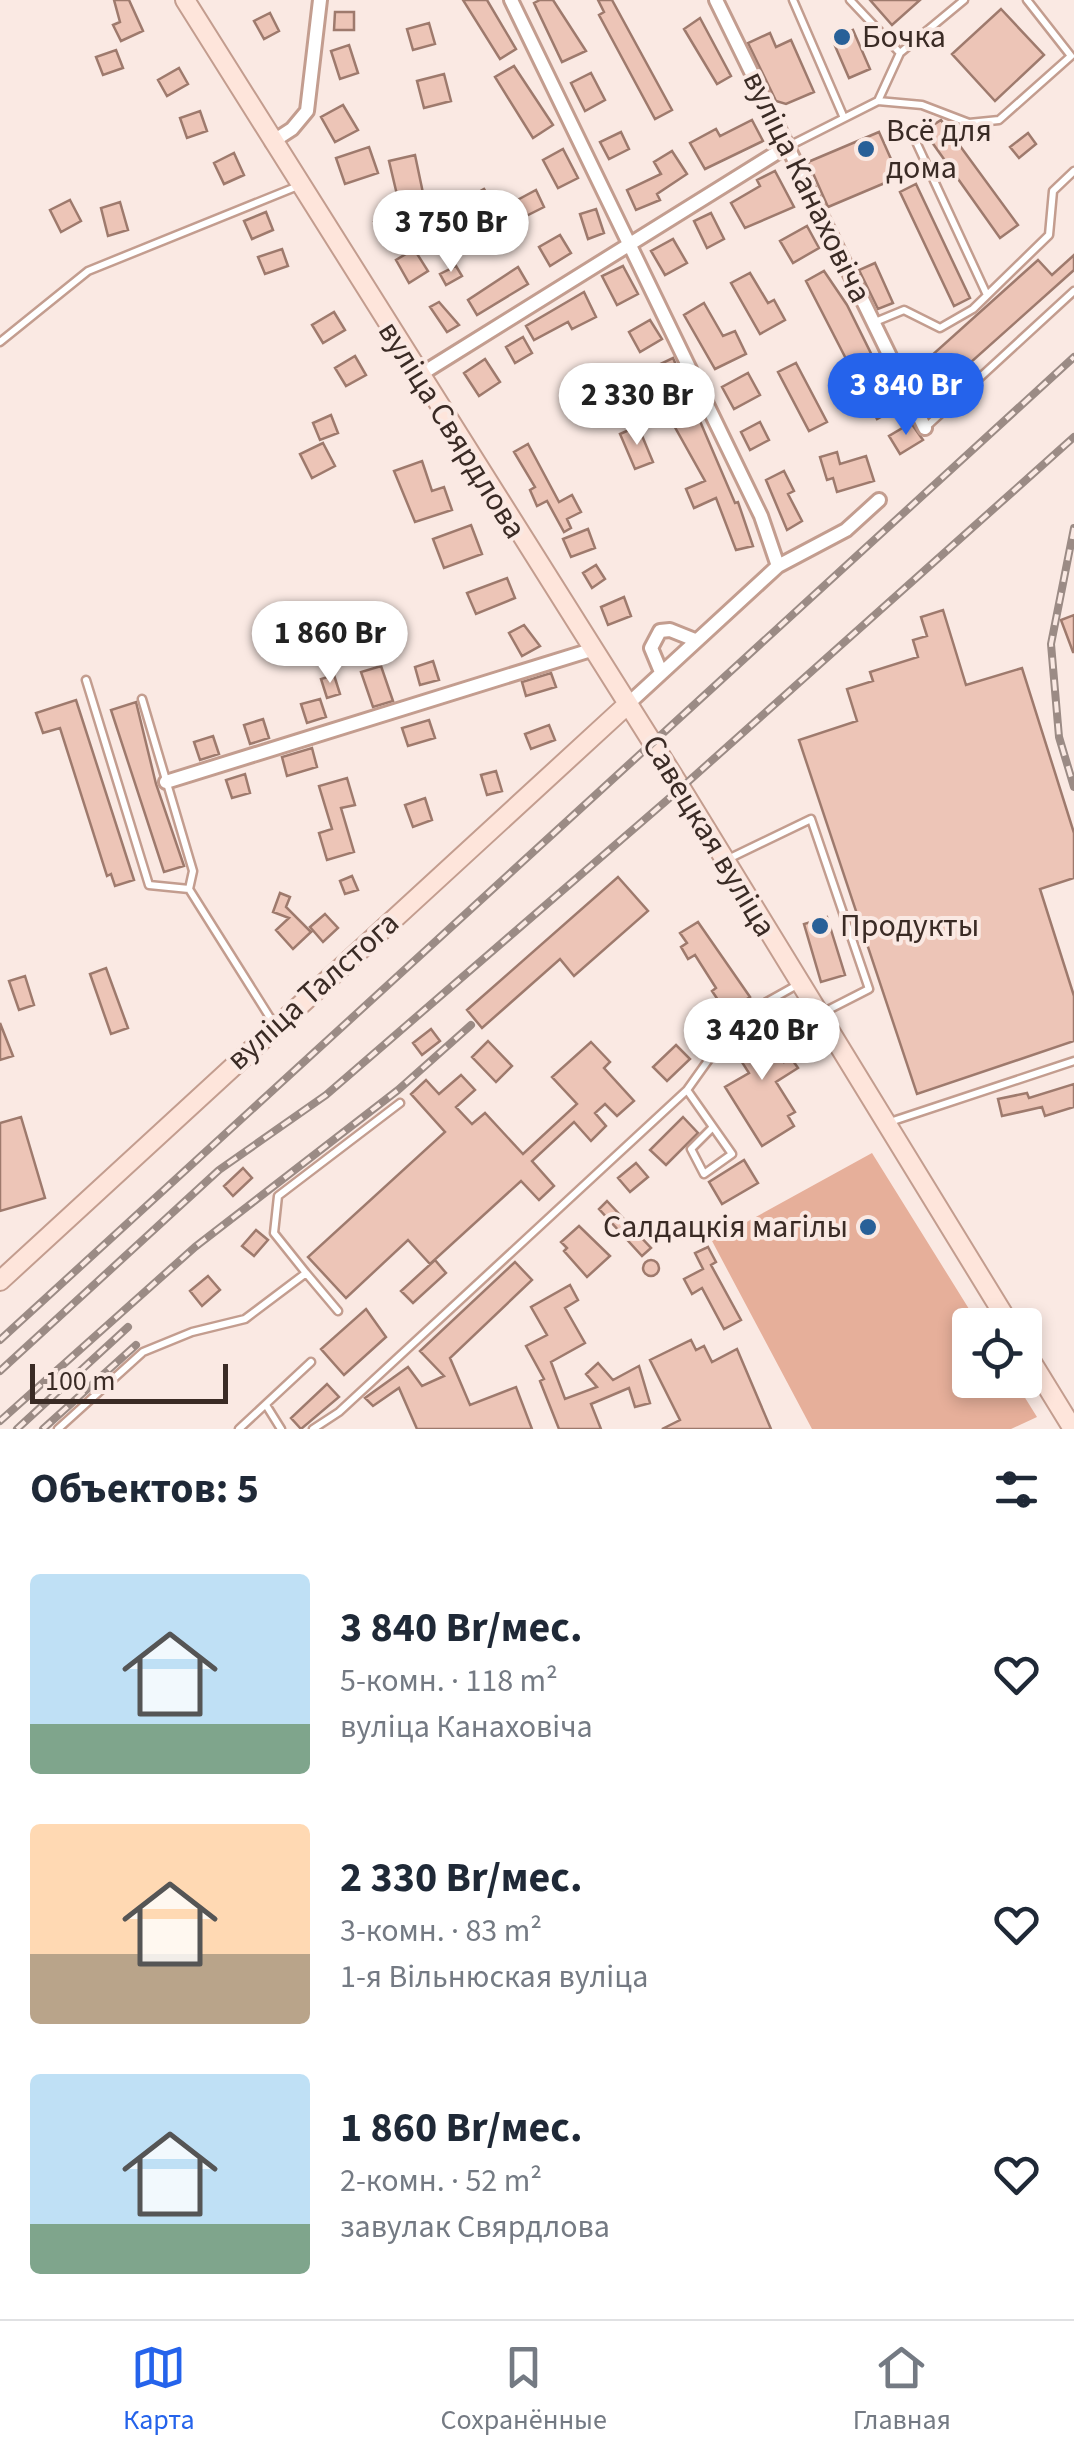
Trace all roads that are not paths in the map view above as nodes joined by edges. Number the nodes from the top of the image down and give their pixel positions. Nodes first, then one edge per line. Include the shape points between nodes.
1 (185, 0) edge
2 (320, 0) edge
3 (511, 0) edge
4 (716, 0) edge
5 (793, 0) edge
6 (850, 0) edge
7 (964, 0) edge
8 (1027, 0) edge
9 (900, 53) junction
10 (878, 101) junction
11 (844, 118) junction
12 (272, 142) junction
13 (917, 144) dead end
14 (786, 147) junction
15 (1074, 171) edge
16 (299, 185) junction
17 (629, 241) junction
18 (1074, 291) edge
19 (988, 295) junction
20 (874, 323) junction
21 (0, 342) edge
22 (418, 376) junction
23 (925, 428) joint
24 (879, 500) dead end
25 (778, 566) junction
26 (696, 640) junction
27 (590, 650) junction
28 (661, 672) junction
29 (86, 680) dead end
30 (142, 699) dead end
31 (628, 704) junction
32 (166, 782) junction
33 (724, 860) junction
34 (188, 889) junction
35 (798, 984) junction
36 (818, 1014) junction
37 (275, 1025) junction
38 (1074, 1061) edge
39 (686, 1090) junction
40 (400, 1103) dead end
41 (888, 1123) junction
42 (713, 1128) junction
43 (306, 1274) junction
44 (0, 1281) edge
45 (1000, 1308) edge
46 (338, 1312) dead end
47 (312, 1362) dead end
48 (1042, 1379) edge
49 (266, 1404) junction
50 (58, 1429) edge
51 (239, 1429) edge
52 (281, 1429) edge
53 (314, 1429) edge
54 (1073, 1429) edge

1 - 12 main road, вуліца Свярдлова
2 - 12 street via 307,111
3 - 17 street
4 - 14 street, вуліца Канаховіча
5 - 11 lane
6 - 9 lane
7 - 9 lane
8 - 10 lane via 1071,56 999,120 970,123 922,105
9 - 10 lane
10 - 11 lane
11 - 14 lane
12 - 16 main road, вуліца Свярдлова
13 - 19 lane
14 - 17 street
14 - 20 street, вуліца Канаховіча
15 - 19 lane via 1053,192 1049,235
16 - 21 lane via 88,271
16 - 22 main road, вуліца Свярдлова
17 - 22 street
17 - 25 street via 761,516
18 - 23 lane
19 - 20 lane via 940,328 904,310
20 - 23 street, вуліца Канаховіча
22 - 27 main road, вуліца Свярдлова
24 - 25 street via 846,530
25 - 26 street
26 - 28 street
26 - 28 street via 660,631 651,648
27 - 31 main road, вуліца Свярдлова
27 - 32 street
28 - 31 street
29 - 34 lane via 149,885
30 - 32 lane
31 - 33 main road, Савецкая вуліца
31 - 37 main road, вуліца Талстога
32 - 34 lane via 193,872
33 - 35 main road, Савецкая вуліца
33 - 36 lane via 811,818 869,989
34 - 37 lane
35 - 36 main road, Савецкая вуліца
35 - 39 lane via 722,1027 717,1048
36 - 41 main road, Савецкая вуліца
37 - 44 main road, вуліца Талстога
38 - 41 lane
39 - 42 lane
39 - 53 lane
40 - 43 lane via 278,1196 274,1233
41 - 45 main road, Савецкая вуліца
42 - 42 lane via 732,1154 704,1174 690,1149
43 - 46 lane
43 - 50 lane via 245,1319 143,1352
47 - 49 lane
48 - 54 main road
49 - 51 lane
49 - 52 lane

